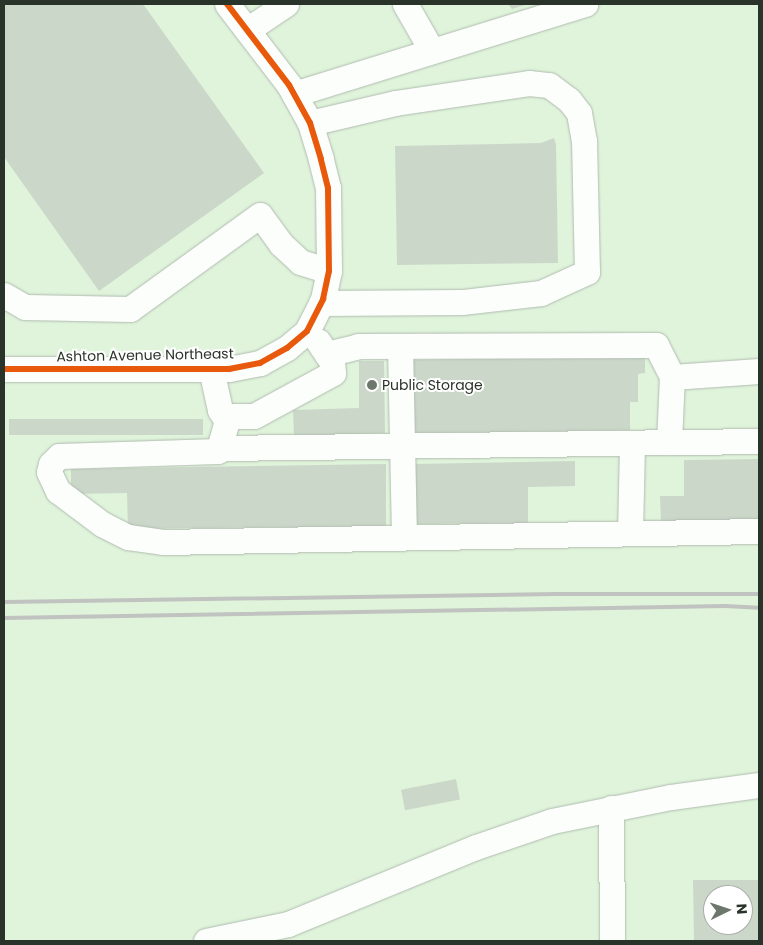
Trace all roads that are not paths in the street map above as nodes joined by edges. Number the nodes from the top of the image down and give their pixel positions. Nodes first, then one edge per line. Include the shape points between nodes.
1 (227, 4) edge
2 (286, 4) edge
3 (405, 4) edge
4 (585, 4) edge
5 (247, 30) junction
6 (432, 51) junction
7 (294, 94) junction
8 (310, 124) junction
9 (329, 271) junction
10 (4, 295) edge
11 (321, 303) junction
12 (307, 331) junction
13 (400, 346) junction
14 (327, 354) junction
15 (211, 369) junction
16 (4, 370) edge
17 (759, 371) edge
18 (672, 377) junction
19 (228, 417) junction
20 (759, 441) edge
21 (669, 442) junction
22 (632, 443) junction
23 (402, 445) junction
24 (219, 448) junction
25 (759, 531) edge
26 (630, 533) junction
27 (404, 537) junction
28 (759, 785) edge
29 (611, 808) junction
30 (206, 941) edge
31 (612, 941) edge

1 - 5 street
2 - 5 street
3 - 6 street
4 - 6 street
5 - 7 street
6 - 7 street
7 - 8 street
8 - 9 street via 328,188
8 - 11 street via 395,103 505,85 542,84 549,85 570,100 579,113 584,140 587,272 541,294 462,302
9 - 10 street via 300,262 281,244 260,215 130,308 24,307
9 - 11 street
11 - 12 street
12 - 14 street
12 - 15 street, Ashton Avenue Northeast via 287,348 260,363
13 - 14 street via 358,346
13 - 18 street via 656,345
13 - 23 street
14 - 19 street via 333,373 254,416
15 - 16 street, Ashton Avenue Northeast
15 - 19 street via 220,410
17 - 18 street
18 - 21 street
19 - 24 street
20 - 21 street
21 - 22 street
22 - 23 street
22 - 26 street
23 - 24 street
23 - 27 street
24 - 27 street via 211,452 59,456 51,464 49,472 58,491 102,524 128,537 163,542
25 - 26 street
26 - 27 street
28 - 29 street
29 - 30 street via 552,821 476,847 288,924
29 - 31 street

